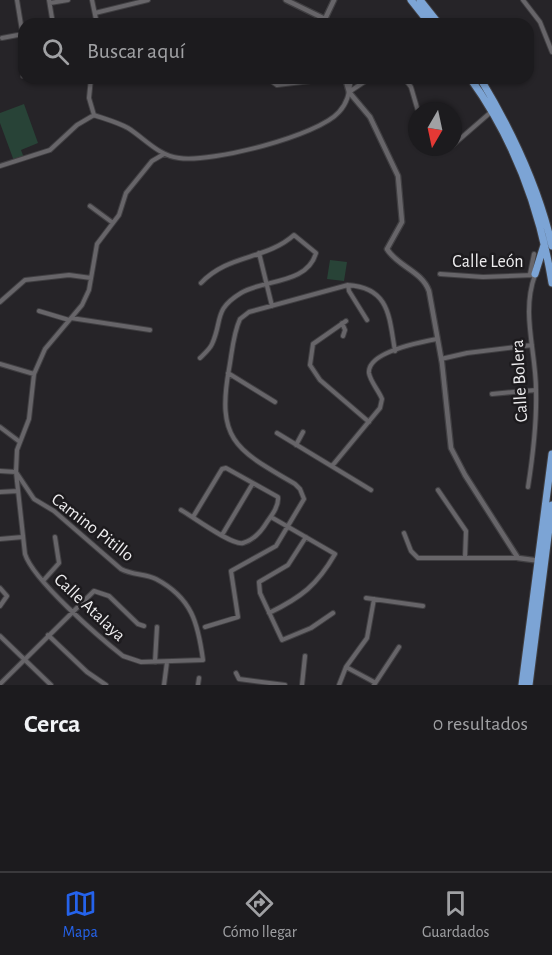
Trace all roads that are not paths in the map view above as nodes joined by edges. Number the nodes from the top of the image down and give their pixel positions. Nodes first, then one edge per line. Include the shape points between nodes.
1 (17, 0) edge
2 (68, 0) edge
3 (92, 0) edge
4 (148, 0) edge
5 (286, 0) edge
6 (334, 0) edge
7 (411, 0) edge
8 (420, 0) edge
9 (523, 0) edge
10 (50, 2) edge
11 (95, 13) junction
12 (20, 18) edge
13 (52, 18) edge
14 (96, 18) edge
15 (319, 18) edge
16 (327, 18) edge
17 (425, 18) edge
18 (434, 18) edge
19 (18, 35) edge
20 (2, 38) dead end
21 (552, 52) edge
22 (91, 84) edge
23 (347, 84) edge
24 (350, 84) edge
25 (361, 84) edge
26 (409, 84) edge
27 (474, 84) edge
28 (483, 84) edge
29 (349, 92) junction
30 (415, 102) edge
31 (492, 112) junction
32 (94, 115) junction
33 (462, 136) edge
34 (164, 154) junction
35 (0, 166) edge
36 (90, 206) dead end
37 (113, 223) junction
38 (550, 234) edge
39 (544, 242) junction
40 (552, 246) edge
41 (259, 253) junction
42 (534, 254) dead end
43 (549, 267) junction
44 (440, 274) dead end
45 (533, 275) junction
46 (91, 278) junction
47 (201, 283) dead end
48 (552, 283) edge
49 (267, 284) junction
50 (348, 285) junction
51 (0, 302) edge
52 (272, 306) junction
53 (39, 311) dead end
54 (367, 316) dead end
55 (70, 319) junction
56 (150, 330) dead end
57 (343, 336) dead end
58 (437, 339) junction
59 (532, 345) junction
60 (395, 351) junction
61 (201, 357) dead end
62 (441, 359) junction
63 (0, 364) edge
64 (34, 374) junction
65 (228, 374) junction
66 (536, 390) junction
67 (492, 394) dead end
68 (275, 402) dead end
69 (369, 422) junction
70 (0, 427) edge
71 (303, 432) dead end
72 (277, 433) dead end
73 (20, 442) junction
74 (296, 445) junction
75 (552, 454) edge
76 (332, 466) junction
77 (0, 471) edge
78 (16, 472) junction
79 (253, 483) junction
80 (528, 488) dead end
81 (371, 490) dead end
82 (438, 490) dead end
83 (18, 491) junction
84 (0, 492) edge
85 (552, 505) edge
86 (181, 510) dead end
87 (193, 517) junction
88 (271, 517) junction
89 (288, 527) junction
90 (404, 533) dead end
91 (222, 535) junction
92 (23, 537) junction
93 (55, 537) dead end
94 (306, 537) junction
95 (0, 539) edge
96 (465, 558) junction
97 (518, 558) junction
98 (541, 561) junction
99 (43, 581) junction
100 (0, 588) edge
101 (366, 598) dead end
102 (374, 599) junction
103 (0, 606) edge
104 (423, 606) dead end
105 (73, 610) junction
106 (269, 613) junction
107 (333, 613) dead end
108 (144, 626) dead end
109 (157, 627) dead end
110 (205, 627) dead end
111 (48, 635) junction
112 (0, 636) edge
113 (399, 647) dead end
114 (305, 656) dead end
115 (24, 659) junction
116 (155, 662) junction
117 (167, 662) junction
118 (346, 667) junction
119 (236, 673) dead end
120 (199, 678) dead end
121 (2, 684) edge
122 (374, 684) edge
123 (51, 685) edge
124 (106, 685) edge
125 (164, 685) edge
126 (198, 685) edge
127 (285, 685) edge
128 (302, 685) edge
129 (339, 685) edge
130 (522, 685) edge
131 (529, 685) edge

1 - 12 street
2 - 10 street
3 - 11 street
4 - 11 street
5 - 15 street
6 - 16 street
7 - 17 highway
8 - 18 highway
9 - 21 street via 540,22
10 - 13 street
11 - 14 street
19 - 20 street
22 - 32 street via 89,98
23 - 29 street
24 - 29 street
25 - 29 street
26 - 30 street
27 - 31 highway
28 - 38 highway via 523,156
29 - 34 street via 339,112 309,130 266,145 203,159
29 - 58 street via 370,117 395,168 402,222 387,249 427,285
31 - 33 street
31 - 39 highway via 523,175
32 - 34 street via 127,128
32 - 35 street via 50,150
34 - 37 street, Calle Atalaya via 152,161 126,193
36 - 37 street
37 - 46 street, Calle Atalaya via 96,244
38 - 40 highway
39 - 43 highway
39 - 45 highway
41 - 47 street via 227,263
41 - 49 street
41 - 49 street via 281,246 294,235 316,254 300,273
42 - 45 street, Calle Bolera
43 - 45 highway via 542,264
43 - 48 highway
44 - 45 street, Calle León
45 - 59 street, Calle Bolera via 528,312
46 - 51 street via 69,275 25,280
46 - 55 street, Calle Atalaya via 81,305
49 - 52 street
49 - 61 street via 243,291 227,303 217,319 212,344
50 - 52 street
50 - 54 street
50 - 60 street via 364,286 381,298 388,312
52 - 65 street via 249,312 240,319
53 - 55 street
55 - 56 street
55 - 64 street, Calle Atalaya via 45,349
57 - 69 street via 344,322 313,344 310,365 320,380
58 - 60 street
58 - 62 street
59 - 62 street
59 - 66 street, Calle Bolera
60 - 69 street via 370,366 369,375 382,399
62 - 97 street via 451,448
63 - 64 street
64 - 73 street, Calle Atalaya via 29,419
65 - 68 street
65 - 89 street via 225,416 234,440 250,458 295,484 303,493 302,505
66 - 67 street
66 - 80 street, Calle Bolera
69 - 76 street
70 - 73 street
71 - 74 street
72 - 74 street
73 - 78 street, Calle Atalaya
74 - 76 street
75 - 98 highway
76 - 81 street
77 - 78 street
78 - 83 street, Calle Atalaya
78 - 117 street, Camino Pitillo via 34,499 54,511 121,569 155,578 192,610 203,660
79 - 87 street via 230,469 222,469
79 - 88 street via 278,497
79 - 91 street
82 - 96 street via 466,531
83 - 84 street
83 - 92 street, Calle Atalaya
85 - 98 highway
86 - 87 street
87 - 91 street
88 - 89 street
88 - 91 street via 258,535 242,543 236,544
89 - 94 street
89 - 110 street via 271,550 231,571 238,617
90 - 96 street via 418,558
92 - 95 street
92 - 99 street, Calle Atalaya via 28,564
93 - 99 street via 59,563
94 - 106 street via 288,566 259,582
94 - 106 street via 335,554 311,588
96 - 97 street
97 - 98 street
98 - 130 highway
98 - 131 highway
99 - 105 street, Calle Atalaya
100 - 103 street via 7,596
101 - 102 street
102 - 104 street
102 - 118 street via 367,638
105 - 108 street via 90,593 102,591
105 - 111 street
105 - 116 street, Calle Atalaya via 123,656
106 - 107 street via 282,640 304,632
109 - 116 street
111 - 115 street
111 - 124 street
112 - 115 street
113 - 122 street
114 - 128 street
115 - 121 street
115 - 123 street
116 - 117 street, Calle Atalaya
117 - 125 street
118 - 122 street
118 - 129 street
119 - 127 street via 239,679
120 - 126 street

